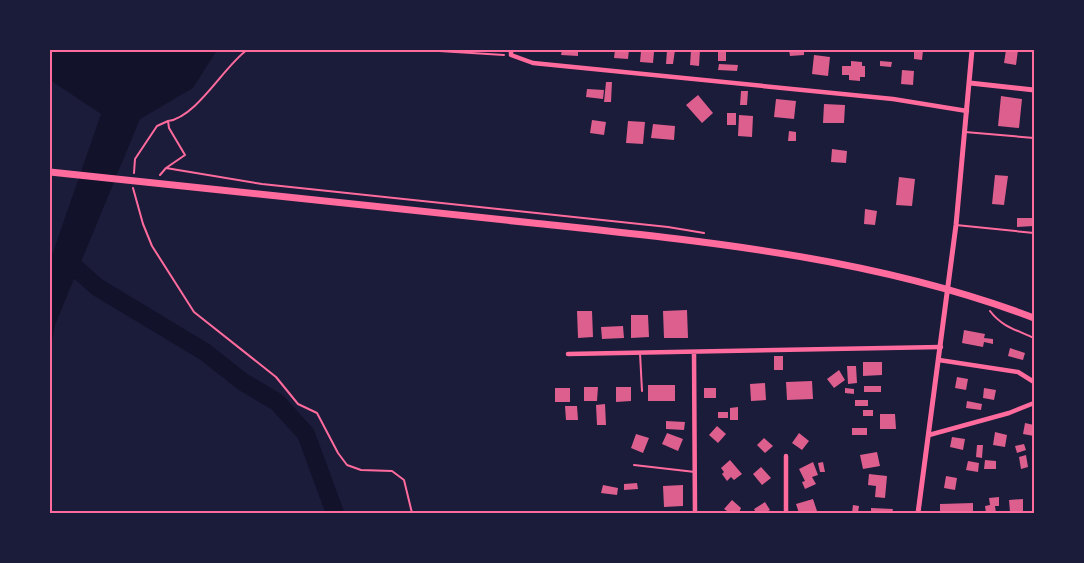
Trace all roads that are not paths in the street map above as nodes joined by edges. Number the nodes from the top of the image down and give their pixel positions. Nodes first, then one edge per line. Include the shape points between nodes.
1 (972, 50) edge
2 (511, 53) edge
3 (970, 83) junction
4 (1034, 90) edge
5 (967, 112) junction
6 (965, 132) junction
7 (1034, 138) edge
8 (50, 172) edge
9 (956, 225) junction
10 (1034, 233) edge
11 (947, 290) junction
12 (1034, 318) edge
13 (941, 347) junction
14 (694, 352) junction
15 (640, 353) junction
16 (568, 354) dead end
17 (939, 360) junction
18 (1034, 382) edge
19 (642, 391) dead end
20 (1034, 403) edge
21 (929, 435) junction
22 (786, 456) dead end
23 (634, 465) dead end
24 (695, 472) junction
25 (695, 513) edge
26 (786, 513) edge
27 (918, 513) edge

1 - 3 street
2 - 5 street via 533,63 893,99
3 - 4 street
3 - 5 street
5 - 6 street
6 - 7 lane
6 - 9 street
8 - 11 highway via 742,248 872,270
9 - 10 lane
9 - 11 street
11 - 12 highway
11 - 13 street
13 - 14 street
13 - 17 street
14 - 15 street
14 - 24 street
15 - 16 street
15 - 19 lane
17 - 18 street via 1018,372
17 - 21 street
20 - 21 street via 1010,413
21 - 27 street
22 - 26 street
23 - 24 lane
24 - 25 street

